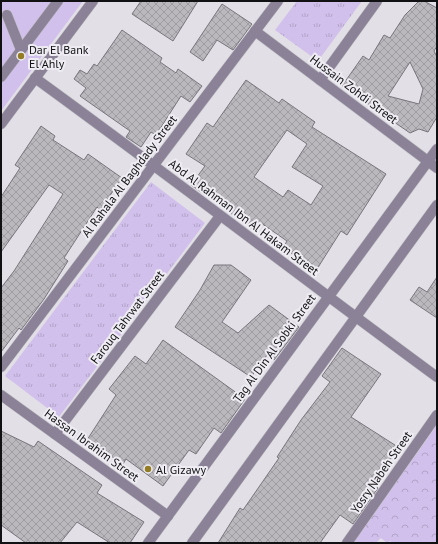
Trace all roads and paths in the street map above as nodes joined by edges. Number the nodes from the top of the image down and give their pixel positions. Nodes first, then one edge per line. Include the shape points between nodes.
1 (58, 1) edge
2 (92, 1) edge
3 (278, 1) edge
4 (377, 1) edge
5 (7, 15) dead end
6 (255, 31) junction
7 (21, 50) junction
8 (1, 77) edge
9 (36, 78) junction
10 (320, 80) junction
11 (1, 124) edge
12 (437, 149) edge
13 (428, 161) junction
14 (155, 165) junction
15 (437, 168) edge
16 (437, 205) edge
17 (220, 216) junction
18 (328, 297) junction
19 (354, 316) junction
20 (1, 367) edge
21 (437, 377) edge
22 (1, 395) edge
23 (437, 415) edge
24 (55, 434) junction
25 (168, 516) junction
26 (148, 543) edge
27 (192, 543) edge
28 (347, 543) edge

1 - 7 street
2 - 9 street
3 - 6 street, Al Rahala Al Baghdady Street
4 - 10 street
5 - 7 street
6 - 10 street, Hussain Zohdi Street
6 - 14 street, Al Rahala Al Baghdady Street
7 - 8 street
9 - 11 street
9 - 14 street, Abd Al Rahman Ibn Al Hakam Street
10 - 13 street, Hussain Zohdi Street
12 - 13 street, Tag Al Din Al Sobki Street
13 - 15 street, Hussain Zohdi Street
13 - 18 street, Tag Al Din Al Sobki Street
14 - 17 street, Abd Al Rahman Ibn Al Hakam Street
14 - 20 street, Al Rahala Al Baghdady Street
16 - 19 street
17 - 18 street, Abd Al Rahman Ibn Al Hakam Street
17 - 24 street, Farouq Tahrwat Street
18 - 19 street, Abd Al Rahman Ibn Al Hakam Street
18 - 25 street, Tag Al Din Al Sobki Street
19 - 21 street, Abd Al Rahman Ibn Al Hakam Street
19 - 27 street
22 - 24 street, Hassan Ibrahim Street
23 - 28 street, Yosry Nabeh Street
24 - 25 street, Hassan Ibrahim Street
25 - 26 street, Tag Al Din Al Sobki Street

